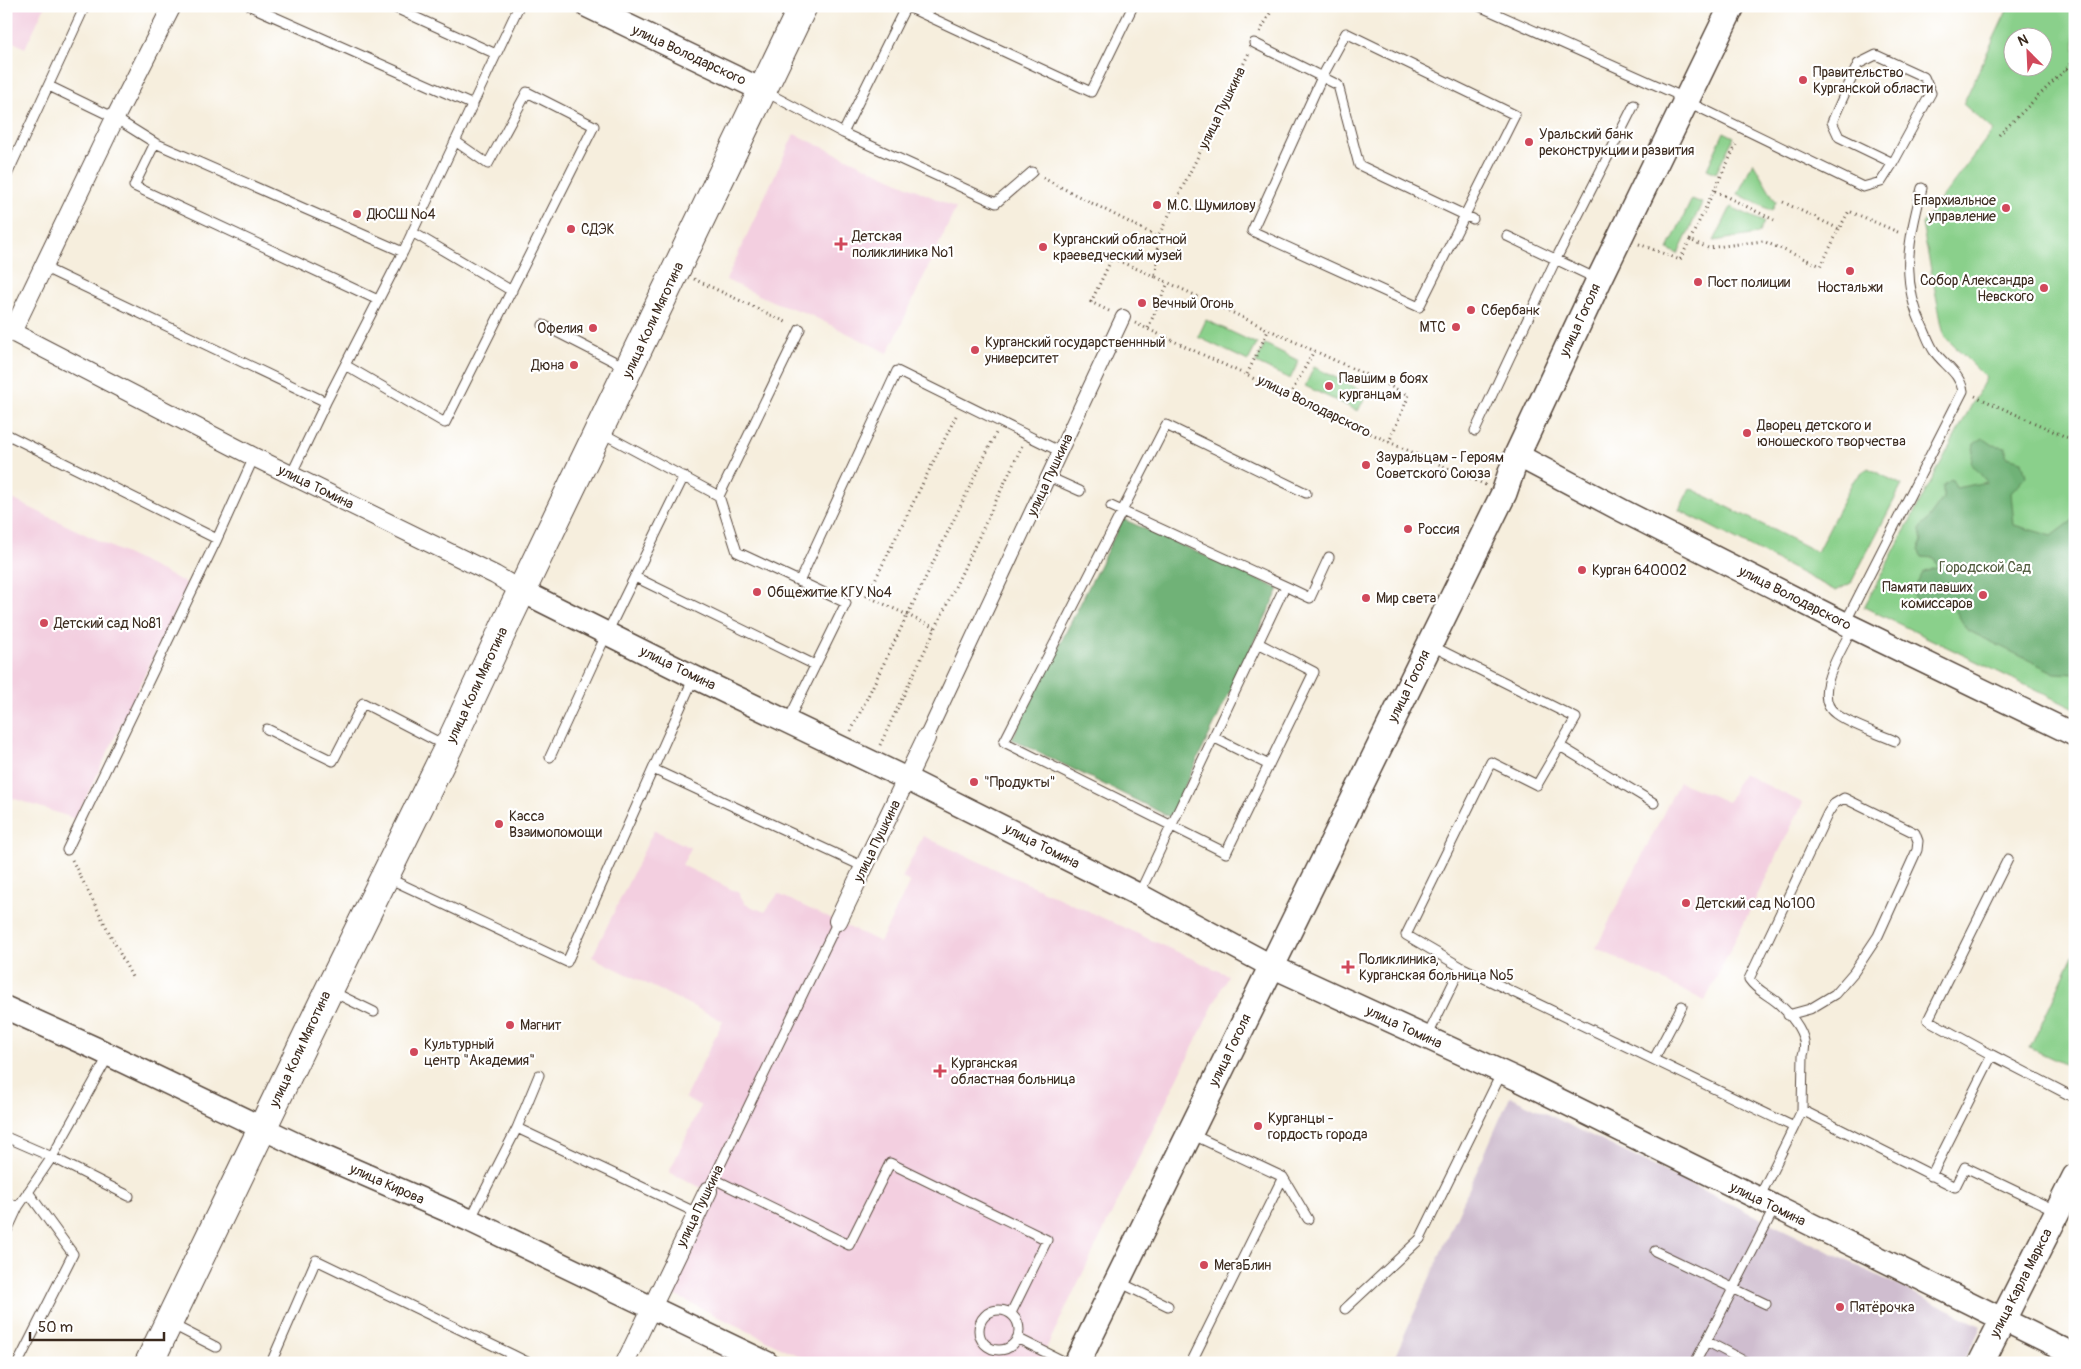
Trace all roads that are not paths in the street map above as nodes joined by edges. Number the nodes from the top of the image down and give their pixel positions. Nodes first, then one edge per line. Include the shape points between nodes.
1 (85, 6) edge
2 (172, 6) edge
3 (250, 6) edge
4 (391, 6) edge
5 (519, 6) edge
6 (587, 6) edge
7 (803, 6) edge
8 (906, 6) edge
9 (1133, 6) edge
10 (1479, 6) edge
11 (1732, 6) edge
12 (1254, 42) road end
13 (496, 54) junction
14 (1322, 77) junction
15 (49, 86) junction
16 (764, 90) junction
17 (472, 105) junction
18 (1634, 105) dead end
19 (1684, 106) junction
20 (115, 118) junction
21 (843, 133) junction
22 (455, 141) junction
23 (155, 143) junction
24 (1893, 163) junction
25 (1032, 172) road end
26 (6, 177) edge
27 (1922, 188) dead end
28 (1464, 215) junction
29 (1473, 219) dead end
30 (412, 232) junction
31 (1507, 236) dead end
32 (403, 252) junction
33 (1556, 259) junction
34 (43, 267) junction
35 (1599, 280) junction
36 (512, 291) junction
37 (378, 300) junction
38 (1123, 318) road end
39 (543, 325) dead end
40 (800, 329) road end
41 (9, 336) edge
42 (345, 365) junction
43 (629, 369) junction
44 (326, 402) junction
45 (599, 431) junction
46 (1475, 431) dead end
47 (6, 434) edge
48 (1060, 452) junction
49 (1517, 455) junction
50 (254, 457) junction
51 (291, 475) junction
52 (684, 476) junction
53 (1049, 477) junction
54 (1080, 491) dead end
55 (1306, 492) dead end
56 (719, 496) junction
57 (1111, 506) dead end
58 (1121, 510) junction
59 (218, 539) junction
60 (1329, 557) dead end
61 (634, 577) junction
62 (799, 582) junction
63 (1285, 586) junction
64 (522, 591) junction
65 (1849, 625) junction
66 (607, 633) junction
67 (1258, 643) junction
68 (1430, 644) junction
69 (816, 666) junction
70 (694, 677) junction
71 (788, 721) junction
72 (267, 729) dead end
73 (2075, 735) edge
74 (1213, 737) junction
75 (926, 738) joint
76 (1895, 741) dead end
77 (1560, 746) junction
78 (448, 748) junction
79 (550, 757) dead end
80 (1269, 765) junction
81 (653, 769) junction
82 (907, 779) junction
83 (1654, 803) dead end
84 (1172, 826) junction
85 (67, 850) road end
86 (2008, 859) dead end
87 (864, 867) junction
88 (384, 876) junction
89 (1139, 895) junction
90 (838, 921) joint
91 (1271, 966) junction
92 (1461, 967) junction
93 (328, 990) junction
94 (1682, 1006) dead end
95 (6, 1008) edge
96 (374, 1012) dead end
97 (1788, 1014) junction
98 (1427, 1037) junction
99 (109, 1055) junction
100 (1992, 1055) junction
101 (1654, 1059) junction
102 (1502, 1072) junction
103 (540, 1075) dead end
104 (2075, 1098) edge
105 (1802, 1110) junction
106 (1794, 1127) junction
107 (262, 1128) junction
108 (516, 1128) junction
109 (1189, 1132) junction
110 (6, 1137) edge
111 (52, 1158) junction
112 (1932, 1176) junction
113 (2075, 1177) edge
114 (1283, 1178) junction
115 (711, 1185) junction
116 (28, 1192) junction
117 (129, 1196) dead end
118 (6, 1202) edge
119 (1767, 1203) junction
120 (18, 1207) junction
121 (698, 1212) junction
122 (2057, 1212) junction
123 (1308, 1219) dead end
124 (469, 1220) junction
125 (6, 1233) edge
126 (1655, 1251) dead end
127 (1117, 1280) junction
128 (1733, 1288) junction
129 (1766, 1304) dead end
130 (1168, 1306) dead end
131 (651, 1308) junction
132 (1345, 1309) dead end
133 (1011, 1313) junction
134 (2003, 1320) junction
135 (169, 1323) junction
136 (1018, 1338) junction
137 (1706, 1341) junction
138 (216, 1347) dead end
139 (511, 1354) junction
140 (2075, 1355) edge
141 (760, 1361) edge
142 (18, 1363) edge
143 (150, 1363) edge
144 (271, 1363) edge
145 (507, 1363) edge
146 (530, 1363) edge
147 (625, 1363) edge
148 (1067, 1363) edge
149 (1077, 1363) edge
150 (1190, 1363) edge
151 (1695, 1363) edge
152 (1748, 1363) edge
153 (1981, 1363) edge

1 - 15 lane
2 - 20 street
3 - 17 lane
4 - 13 lane
5 - 13 lane
6 - 16 street, улица Володарского
7 - 16 main road, улица Коли Мяготина
8 - 9 lane via 1091,92
8 - 21 lane
10 - 19 lane via 1676,94
11 - 19 main road, улица Гоголя
12 - 14 lane
13 - 17 lane
14 - 28 lane via 1338,85 1359,165
14 - 28 lane via 1346,33 1516,115
14 - 28 lane via 1252,231 1419,307
15 - 20 lane
15 - 26 lane
16 - 21 lane
16 - 43 main road, улица Коли Мяготина
17 - 22 lane
18 - 33 lane
19 - 24 lane via 1863,187 1881,182
19 - 35 main road, улица Гоголя
20 - 23 lane
20 - 34 street
21 - 25 lane via 996,203
22 - 30 lane
22 - 36 lane via 488,164 527,92 594,126
23 - 32 lane
23 - 37 lane via 134,186
24 - 24 lane via 1839,137 1832,122 1858,64 1876,55 1924,77 1931,93
27 - 65 lane via 1910,237 1908,278 1915,312 1934,350 1961,380 1963,390
28 - 29 lane
30 - 32 lane
30 - 36 lane
31 - 33 lane
32 - 37 lane
33 - 35 lane
33 - 46 lane
34 - 41 street
34 - 44 lane
35 - 49 main road, улица Гоголя
36 - 42 lane via 509,306 445,423
37 - 42 lane
38 - 48 street, улица Пушкина
39 - 43 lane
40 - 56 lane
41 - 50 street, улица Томина
42 - 44 lane
43 - 45 main road, улица Коли Мяготина
44 - 51 lane
45 - 52 lane
45 - 64 main road, улица Коли Мяготина
47 - 59 lane
48 - 53 street, улица Пушкина
48 - 62 lane via 897,372
49 - 65 street, улица Володарского
49 - 68 main road, улица Гоголя via 1504,493
50 - 51 street, улица Томина
50 - 59 lane
51 - 64 street, улица Томина
52 - 56 lane
52 - 61 lane
53 - 54 lane
53 - 75 street, улица Пушкина
55 - 58 lane via 1166,425
56 - 62 lane via 737,552
57 - 58 lane
58 - 63 lane
58 - 84 lane via 1004,742
59 - 85 lane
60 - 63 lane via 1310,598
61 - 66 lane
61 - 69 lane
62 - 69 lane via 846,603
63 - 67 lane
64 - 66 street, улица Томина
64 - 78 main road, улица Коли Мяготина
65 - 73 street, улица Володарского
65 - 76 lane via 1829,676 1825,692 1828,704 1835,714
66 - 70 street, улица Томина
66 - 79 lane
67 - 74 lane
67 - 80 lane via 1314,672
68 - 77 lane via 1576,718
68 - 91 main road, улица Гоголя
69 - 71 lane
70 - 71 street, улица Томина
70 - 81 lane
71 - 82 street, улица Томина
72 - 78 lane via 333,761 363,703
74 - 80 lane
74 - 84 lane
75 - 82 street, улица Пушкина
77 - 83 lane
77 - 92 lane via 1537,785 1491,762 1406,935
78 - 88 main road, улица Коли Мяготина
80 - 84 lane via 1226,853
81 - 87 lane
81 - 88 lane via 567,962
82 - 87 street, улица Пушкина
82 - 89 street, улица Томина
84 - 89 lane
86 - 100 lane via 1928,1020
87 - 90 street, улица Пушкина
88 - 93 main road, улица Коли Мяготина
89 - 91 street, улица Томина
90 - 115 lane, улица Пушкина
91 - 98 street, улица Томина
91 - 109 main road, улица Гоголя
92 - 98 lane
92 - 101 lane
93 - 96 lane
93 - 107 main road, улица Коли Мяготина
94 - 101 lane
95 - 99 street, улица Кирова
97 - 97 lane via 1755,988 1749,978 1828,813 1844,798 1915,833 1918,840 1916,850 1878,936 1854,972 1835,994 1810,1009
97 - 105 lane via 1800,1028 1806,1049 1803,1055
98 - 102 street, улица Томина
99 - 107 street, улица Кирова
99 - 111 lane
100 - 104 lane
100 - 112 lane
101 - 106 lane
102 - 119 street, улица Томина
102 - 132 lane via 1420,1239
103 - 108 lane
105 - 106 lane
105 - 112 lane
106 - 119 lane
107 - 124 street, улица Кирова
107 - 135 main road, улица Коли Мяготина
108 - 121 lane
108 - 124 lane
109 - 114 lane
109 - 127 main road, улица Гоголя
110 - 111 lane
111 - 116 lane
111 - 117 lane
112 - 122 lane via 1955,1187 1965,1167
113 - 122 main road, улица Карла Маркса
114 - 123 lane
114 - 150 lane via 1205,1324
115 - 121 street, улица Пушкина
115 - 133 lane via 849,1245 890,1163 1047,1240
116 - 120 lane
116 - 142 lane via 73,1254
118 - 120 lane
119 - 128 lane
119 - 134 street, улица Томина
120 - 125 lane
121 - 131 street, улица Пушкина
122 - 134 main road, улица Карла Маркса
124 - 131 street, улица Кирова
126 - 128 lane
127 - 130 lane
127 - 149 main road, улица Гоголя
128 - 129 lane
128 - 137 lane
131 - 141 street, улица Кирова
131 - 147 street, улица Пушкина
133 - 136 lane via 1018,1321
133 - 136 lane via 1001,1309 982,1317 978,1328 980,1338 987,1347 997,1350 1008,1349
134 - 140 street, улица Томина
134 - 153 main road, улица Карла Маркса
135 - 138 lane
135 - 143 main road, улица Коли Мяготина
136 - 148 lane
137 - 151 lane
137 - 152 lane
139 - 144 lane via 316,1260
139 - 145 lane
139 - 146 lane

